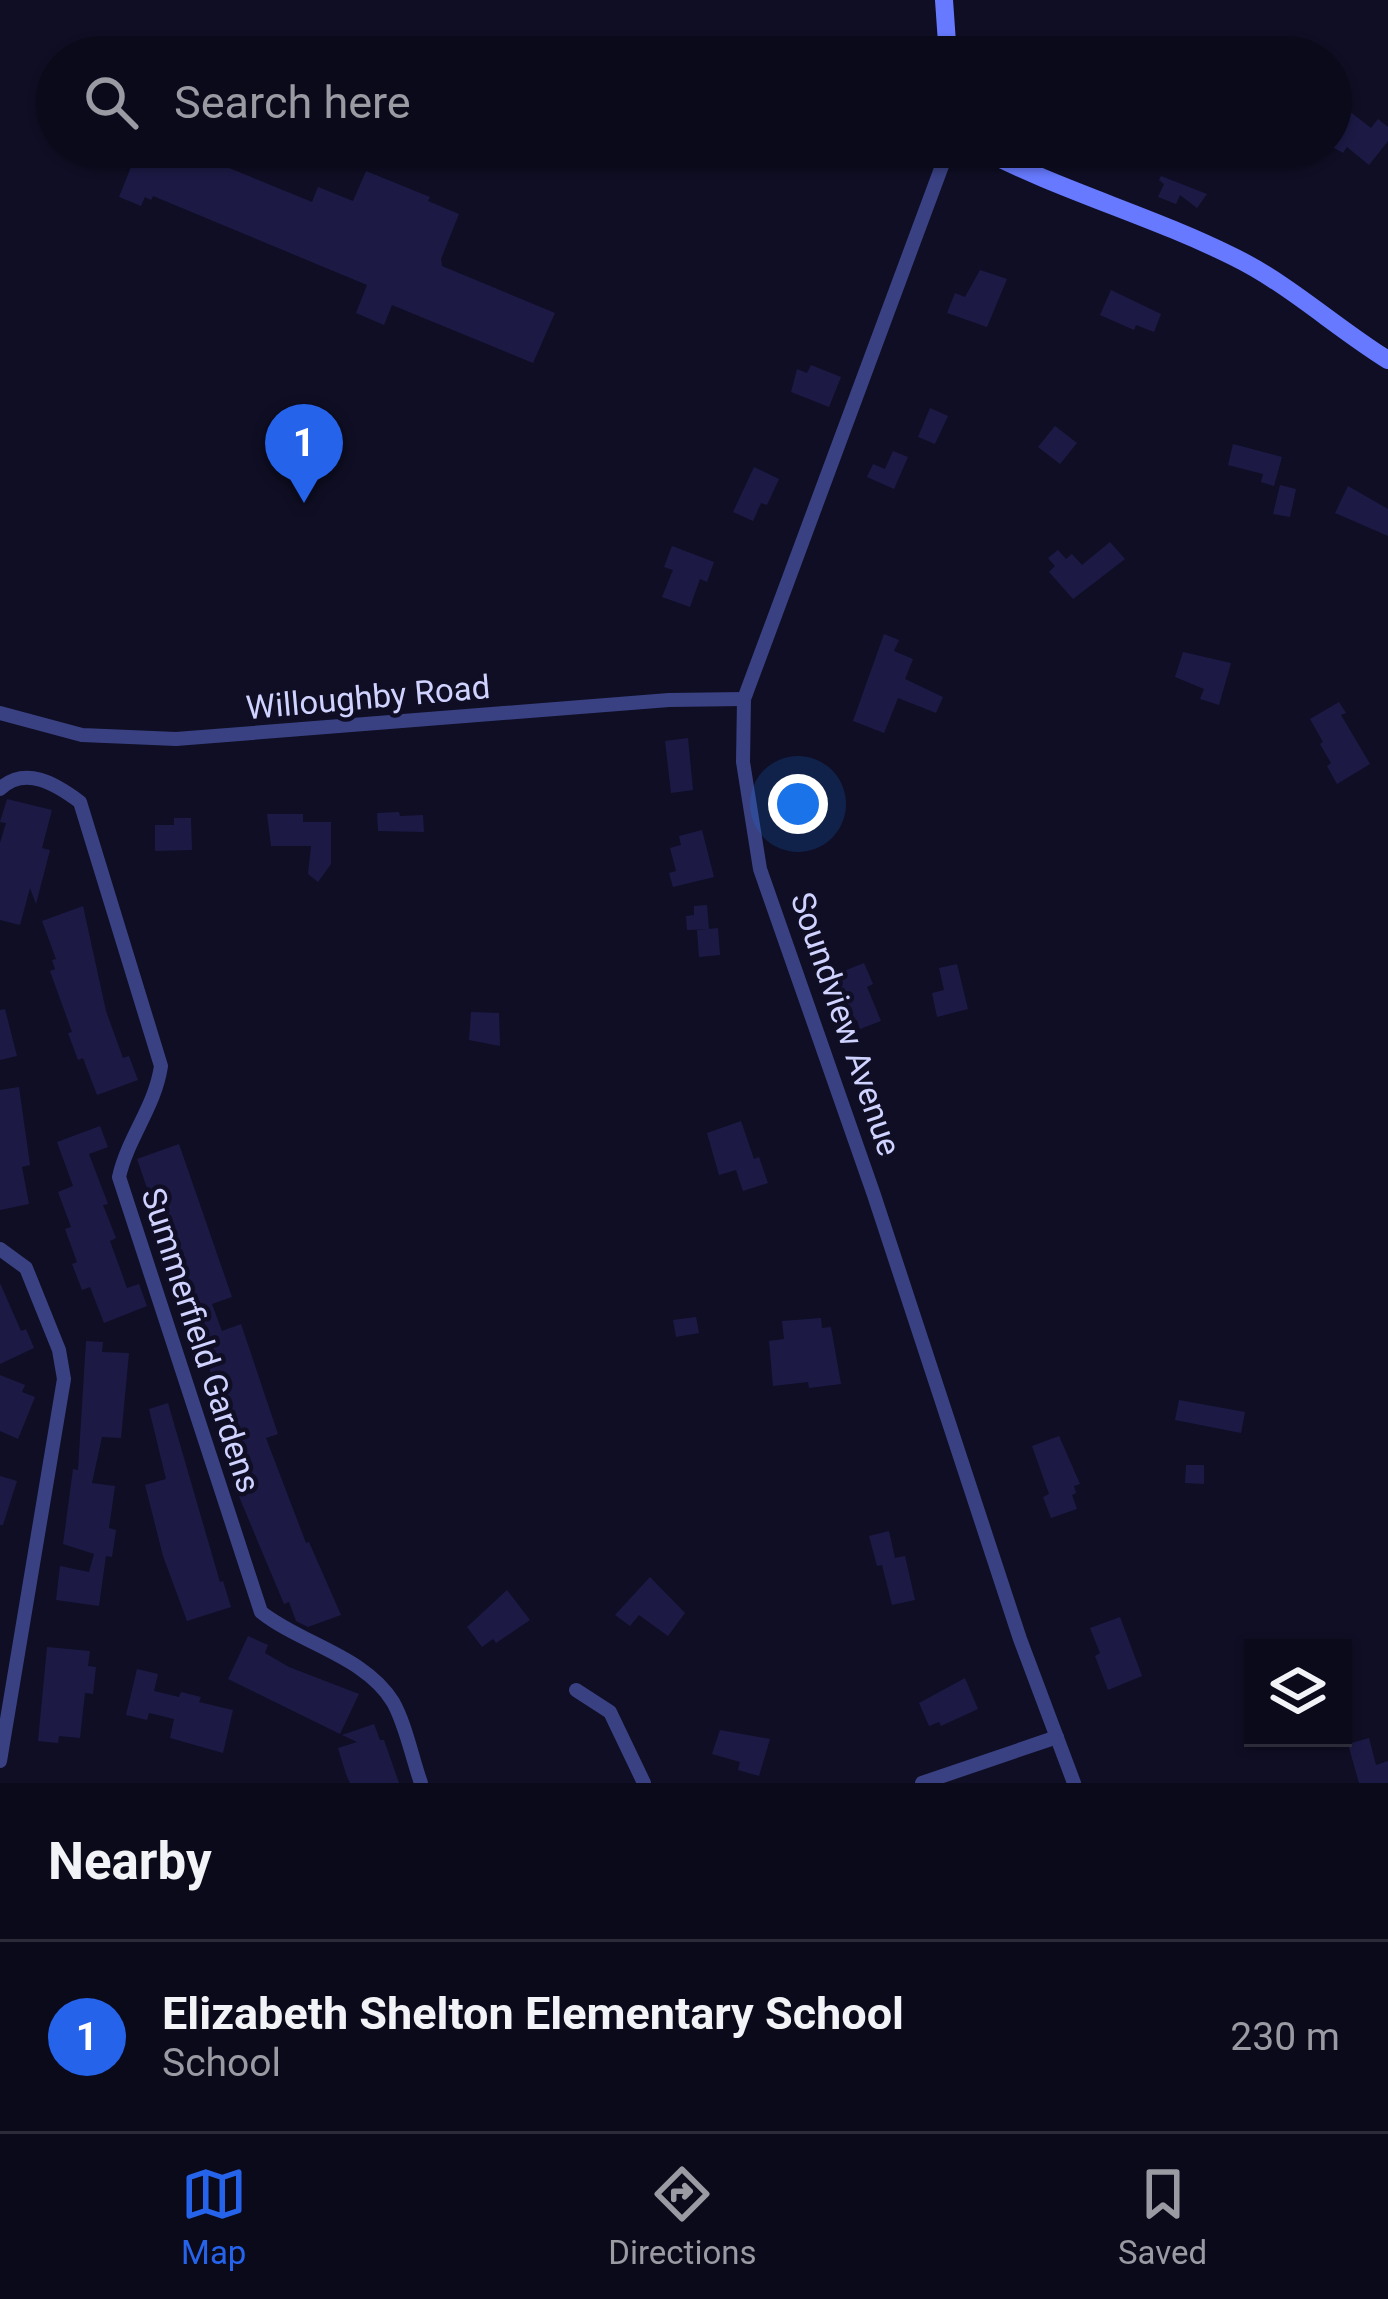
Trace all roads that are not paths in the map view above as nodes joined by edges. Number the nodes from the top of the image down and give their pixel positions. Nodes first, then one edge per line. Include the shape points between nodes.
1 (944, 0) edge
2 (947, 36) edge
3 (942, 168) edge
4 (1021, 168) edge
5 (1388, 360) edge
6 (744, 699) junction
7 (0, 713) edge
8 (0, 789) edge
9 (0, 1249) edge
10 (576, 1690) dead end
11 (1057, 1736) junction
12 (0, 1761) edge
13 (421, 1783) edge
14 (644, 1783) edge
15 (922, 1783) edge
16 (1074, 1783) edge

1 - 2 main road
3 - 6 street, Soundview Avenue
4 - 5 main road via 1237,258
6 - 7 street, Willoughby Road via 176,739 82,735
6 - 11 street, Soundview Avenue via 742,762 760,869
8 - 13 street, Summerfield Gardens via 28,776 80,802 161,1066 158,1093 119,1177 261,1612 357,1667 392,1701
9 - 12 street via 26,1268 64,1379
10 - 14 street via 610,1712
11 - 15 street
11 - 16 street, Soundview Avenue

